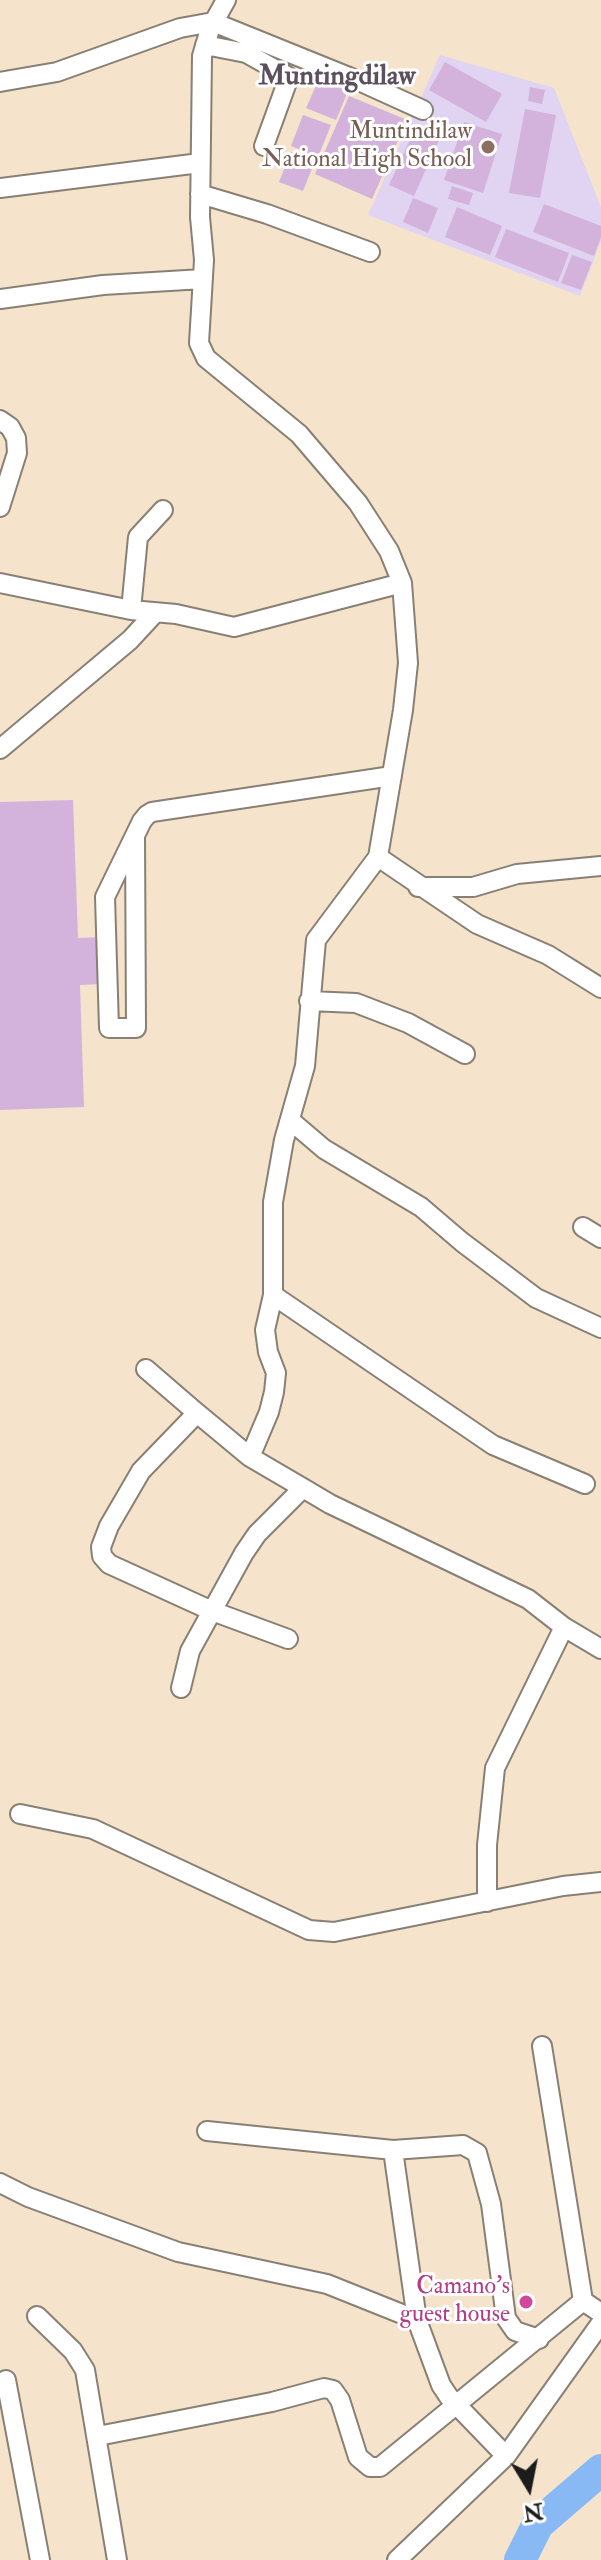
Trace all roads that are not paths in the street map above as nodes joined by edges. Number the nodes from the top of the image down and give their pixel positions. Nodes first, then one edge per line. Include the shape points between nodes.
1 (226, 0) edge
2 (213, 22) junction
3 (205, 45) junction
4 (0, 82) edge
5 (423, 110) dead end
6 (264, 146) dead end
7 (200, 163) junction
8 (0, 188) edge
9 (200, 194) junction
10 (370, 252) dead end
11 (203, 279) junction
12 (2, 303) edge
13 (0, 420) edge
14 (0, 507) edge
15 (163, 510) dead end
16 (0, 583) edge
17 (402, 583) junction
18 (131, 610) junction
19 (155, 613) junction
20 (0, 749) edge
21 (392, 776) junction
22 (135, 836) junction
23 (378, 857) junction
24 (601, 866) edge
25 (418, 887) junction
26 (601, 988) edge
27 (309, 1001) junction
28 (465, 1054) dead end
29 (290, 1120) junction
30 (583, 1227) dead end
31 (601, 1238) edge
32 (273, 1295) junction
33 (601, 1328) edge
34 (146, 1369) dead end
35 (197, 1413) junction
36 (250, 1457) junction
37 (585, 1484) dead end
38 (303, 1488) junction
39 (212, 1611) junction
40 (564, 1627) junction
41 (288, 1639) dead end
42 (601, 1649) edge
43 (181, 1688) dead end
44 (20, 1814) dead end
45 (601, 1882) edge
46 (487, 1902) junction
47 (542, 2046) dead end
48 (207, 2131) dead end
49 (393, 2150) junction
50 (0, 2183) edge
51 (583, 2301) junction
52 (601, 2313) edge
53 (37, 2316) dead end
54 (417, 2320) junction
55 (601, 2323) edge
56 (539, 2339) junction
57 (6, 2380) dead end
58 (458, 2405) junction
59 (98, 2436) junction
60 (506, 2456) junction
61 (40, 2560) edge
62 (117, 2560) edge
63 (397, 2560) edge

1 - 2 street
2 - 3 street
2 - 4 street via 168,32 57,72
2 - 5 street
3 - 6 street via 246,53 289,77
3 - 7 street
7 - 8 street
7 - 9 street
9 - 10 street
9 - 11 street
11 - 12 street via 103,285
11 - 17 street via 199,343 206,358 299,434 358,503 389,551
13 - 14 street via 16,438 17,453
15 - 18 street via 138,537
16 - 18 street
17 - 19 street via 234,627
17 - 21 street via 408,663
18 - 19 street
19 - 20 street
21 - 22 street via 152,812
21 - 23 street
22 - 22 street via 136,1028 109,1028 105,897
23 - 25 street
23 - 27 street via 316,940
24 - 25 street via 517,874 473,887
25 - 26 street
27 - 28 street via 356,1003
27 - 29 street via 305,1066
29 - 32 street via 273,1202
29 - 33 street via 324,1149 421,1207 536,1298
30 - 31 street
32 - 36 street via 265,1330 276,1373 274,1392
32 - 37 street via 493,1445
34 - 35 street
35 - 36 street
35 - 39 street via 141,1471 101,1550 109,1564
36 - 38 street
38 - 39 street via 257,1534
38 - 40 street via 528,1599
39 - 41 street
39 - 43 street via 190,1651
40 - 42 street
40 - 46 street via 495,1768
44 - 46 street via 93,1829 309,1930 334,1932
45 - 46 street
47 - 51 street
48 - 49 street
49 - 54 street
49 - 56 street via 463,2145 477,2153 491,2204 506,2318 515,2331
50 - 54 street via 178,2252 327,2284
51 - 52 street
51 - 56 street
53 - 59 street via 81,2360
54 - 58 street via 441,2385
55 - 60 street
56 - 58 street
57 - 61 street
58 - 59 street via 375,2468 358,2457 340,2400 324,2388
58 - 60 street
59 - 62 street
60 - 63 street

